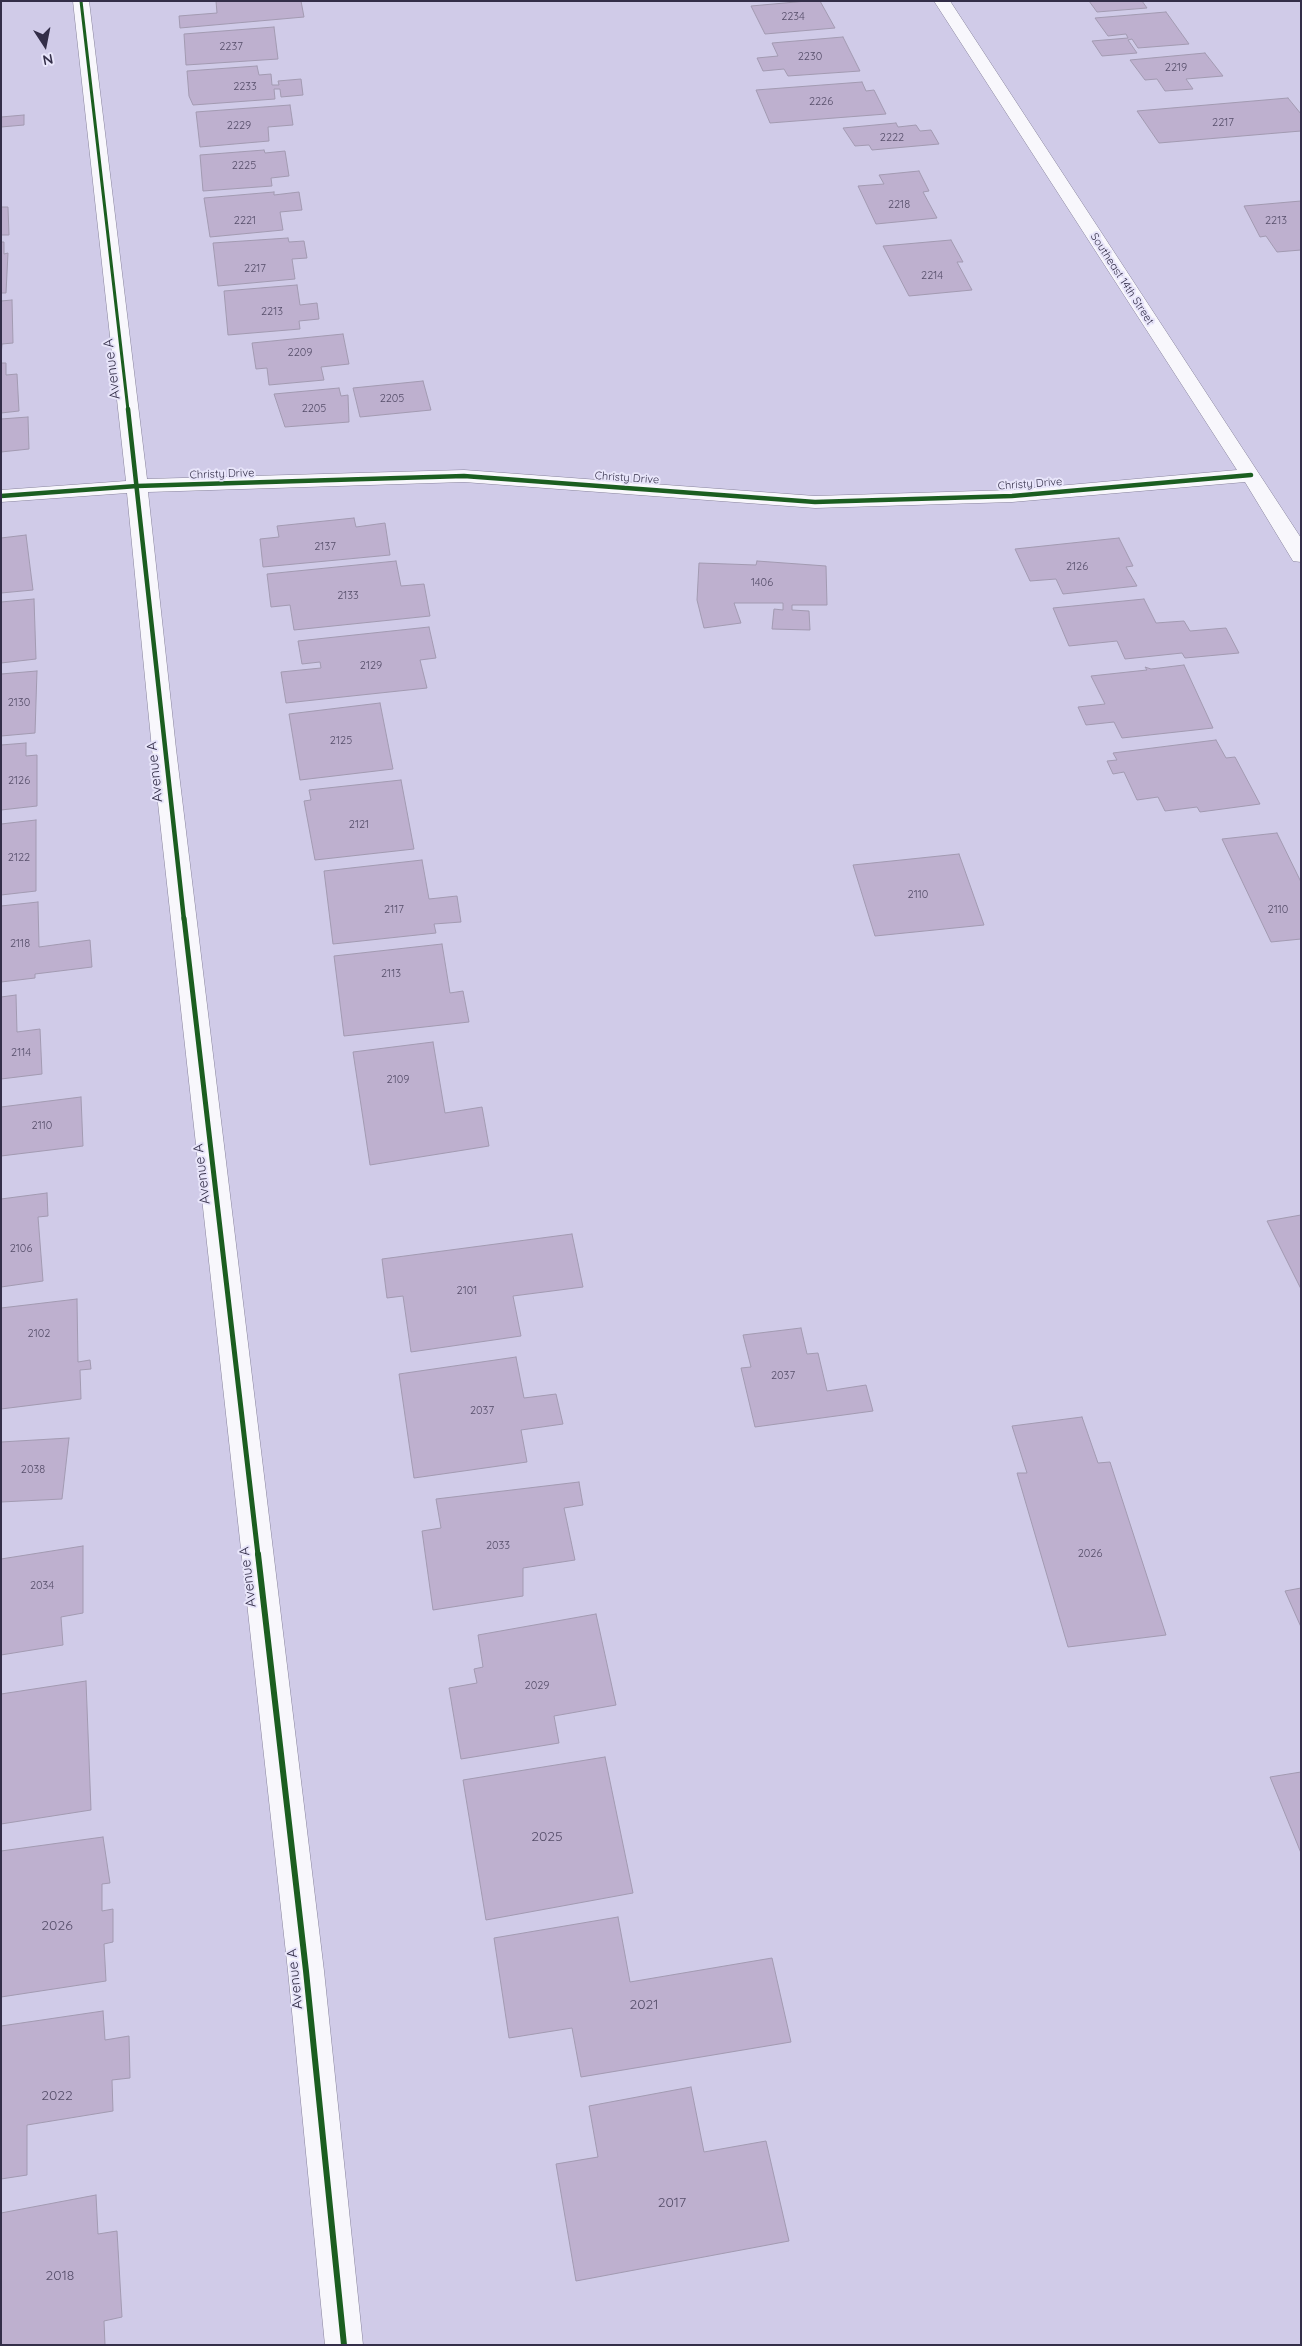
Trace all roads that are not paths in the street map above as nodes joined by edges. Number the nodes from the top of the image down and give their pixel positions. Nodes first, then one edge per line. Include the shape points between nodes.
1 (81, 1) edge
2 (942, 1) edge
3 (1251, 474) junction
4 (137, 486) junction
5 (1, 496) edge
6 (1301, 556) edge
7 (344, 2345) edge

1 - 4 street, Avenue A
2 - 3 street, Southeast 14th Street
3 - 4 street, Christy Drive via 1012,496 815,502 464,476
3 - 6 street, Southeast 14th Street
4 - 5 street, Christy Drive
4 - 7 street, Avenue A via 164,749 306,1971

